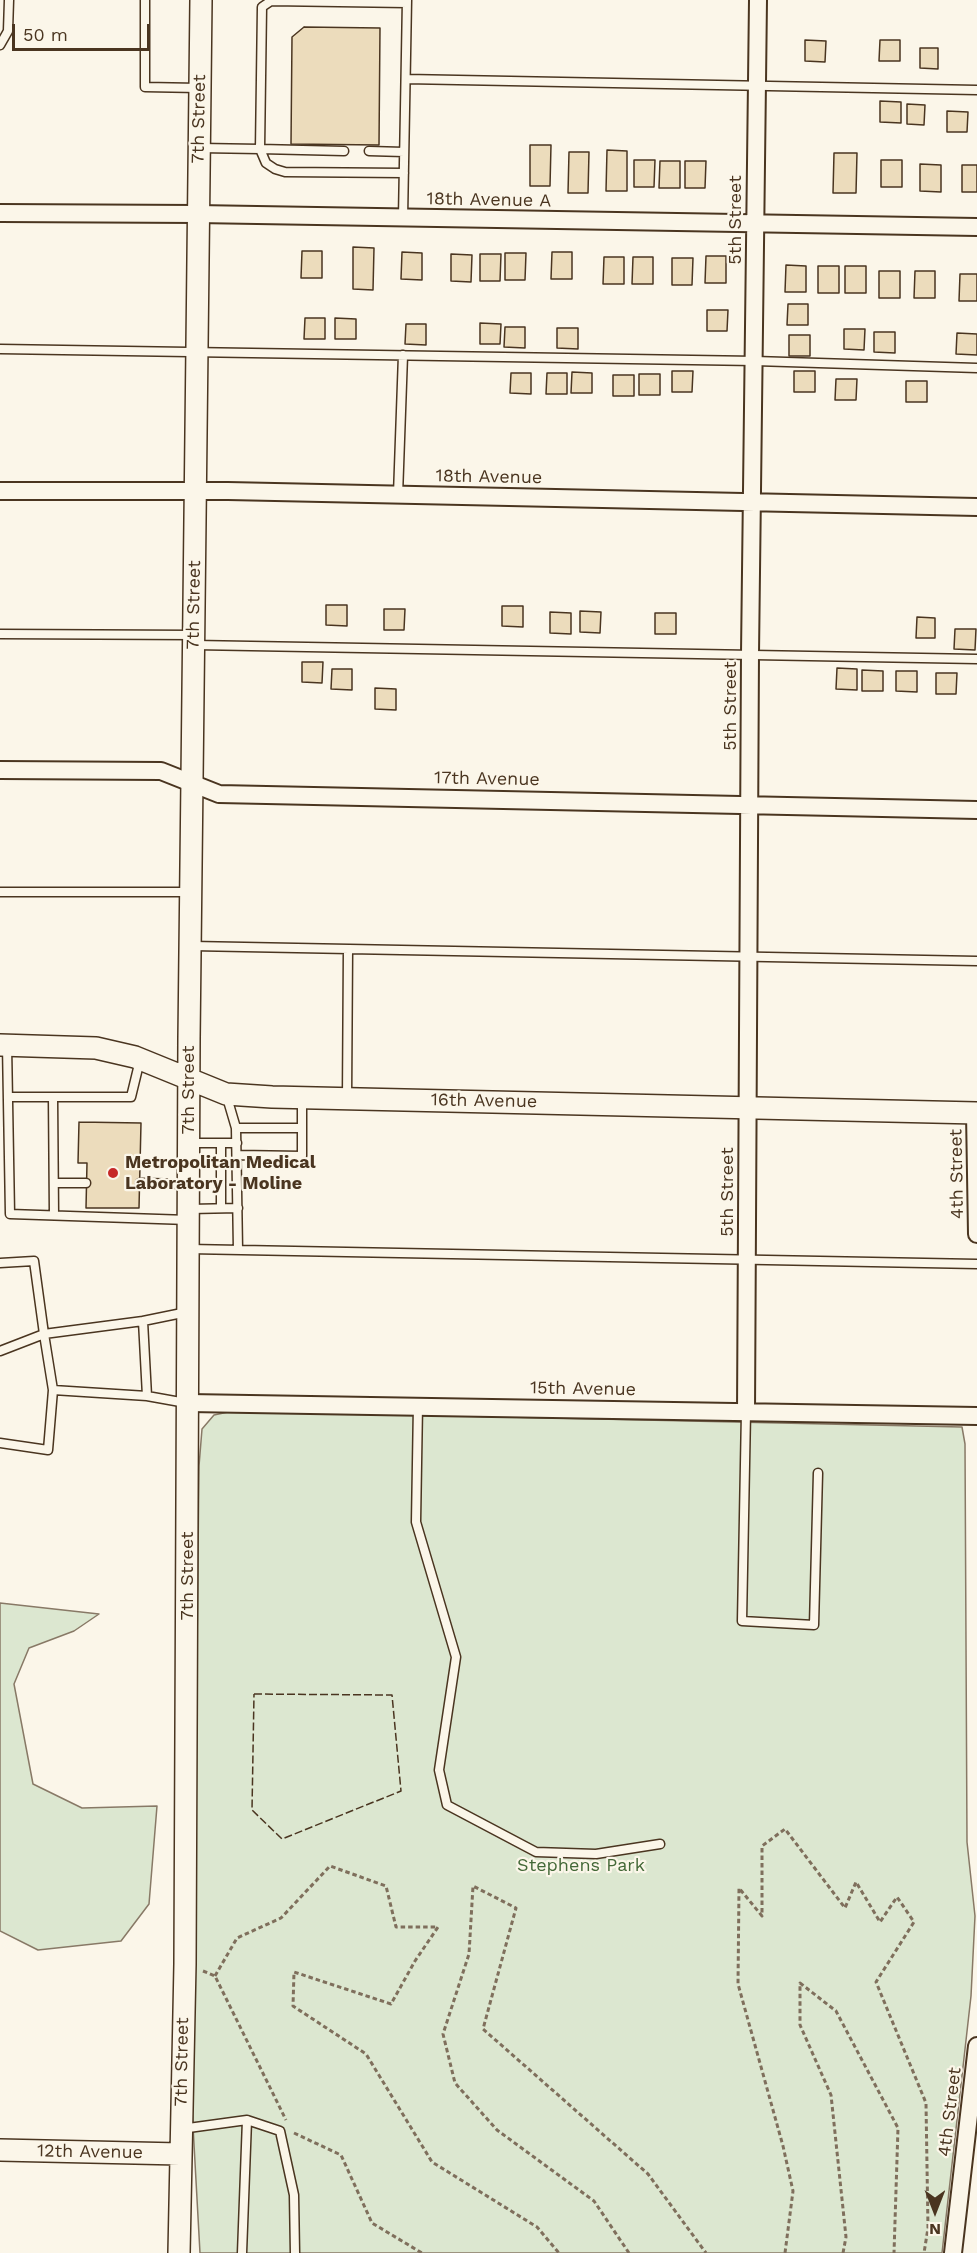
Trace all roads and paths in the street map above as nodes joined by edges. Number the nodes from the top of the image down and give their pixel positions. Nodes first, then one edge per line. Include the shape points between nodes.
1 (9, 0) edge
2 (145, 0) edge
3 (201, 0) edge
4 (758, 0) edge
5 (407, 2) edge
6 (0, 45) edge
7 (406, 79) junction
8 (756, 84) junction
9 (199, 88) junction
10 (977, 90) edge
11 (198, 148) junction
12 (260, 149) junction
13 (344, 151) dead end
14 (369, 151) dead end
15 (404, 152) junction
16 (404, 173) junction
17 (0, 213) edge
18 (197, 214) junction
19 (403, 218) junction
20 (755, 224) junction
21 (977, 227) edge
22 (0, 349) edge
23 (197, 351) junction
24 (403, 355) junction
25 (755, 361) junction
26 (977, 368) edge
27 (0, 491) edge
28 (196, 492) junction
29 (398, 495) junction
30 (753, 502) junction
31 (977, 507) edge
32 (0, 634) edge
33 (194, 640) junction
34 (750, 653) junction
35 (977, 659) edge
36 (0, 770) edge
37 (192, 783) junction
38 (751, 804) junction
39 (977, 810) edge
40 (0, 892) edge
41 (191, 892) junction
42 (190, 946) junction
43 (348, 949) junction
44 (749, 957) junction
45 (977, 961) edge
46 (4, 1045) edge
47 (140, 1059) junction
48 (189, 1080) junction
49 (226, 1094) junction
50 (8, 1096) junction
51 (53, 1097) junction
52 (302, 1098) junction
53 (347, 1099) junction
54 (748, 1106) junction
55 (976, 1113) edge
56 (236, 1128) junction
57 (302, 1128) junction
58 (189, 1143) junction
59 (221, 1143) junction
60 (237, 1143) junction
61 (238, 1155) junction
62 (54, 1183) junction
63 (86, 1183) dead end
64 (140, 1183) dead end
65 (189, 1184) junction
66 (221, 1208) junction
67 (238, 1209) junction
68 (189, 1214) junction
69 (54, 1215) junction
70 (977, 1234) edge
71 (189, 1249) junction
72 (238, 1250) junction
73 (747, 1260) junction
74 (0, 1263) edge
75 (977, 1264) edge
76 (189, 1312) junction
77 (143, 1321) junction
78 (44, 1334) junction
79 (0, 1351) edge
80 (53, 1389) junction
81 (147, 1396) junction
82 (189, 1403) junction
83 (418, 1405) junction
84 (746, 1412) junction
85 (977, 1416) edge
86 (0, 1443) edge
87 (818, 1473) dead end
88 (660, 1844) dead end
89 (977, 2046) edge
90 (247, 2120) junction
91 (287, 2122) dead end
92 (181, 2129) junction
93 (292, 2132) dead end
94 (0, 2150) edge
95 (180, 2154) junction
96 (179, 2253) edge
97 (242, 2253) edge
98 (295, 2253) edge
99 (422, 2253) edge
100 (559, 2253) edge
101 (629, 2253) edge
102 (706, 2253) edge
103 (785, 2253) edge
104 (843, 2253) edge
105 (894, 2253) edge
106 (924, 2253) edge
107 (953, 2253) edge

1 - 6 lane via 8,31
2 - 9 lane via 145,87
3 - 9 street, 7th Street
4 - 8 street, 5th Street
5 - 7 lane
5 - 12 lane via 265,3 260,13
7 - 8 lane
7 - 15 lane
8 - 10 lane
8 - 20 street, 5th Street
9 - 11 street, 7th Street
11 - 12 lane
11 - 18 street, 7th Street
12 - 13 lane
12 - 16 lane via 266,163 285,172
14 - 15 lane
15 - 16 lane
16 - 19 lane
17 - 18 street, 18th Avenue A
18 - 19 street, 18th Avenue A
18 - 23 street, 7th Street
19 - 20 street, 18th Avenue A
20 - 21 street, 18th Avenue A
20 - 25 street, 5th Street
22 - 23 lane
23 - 24 lane
23 - 28 street, 7th Street
24 - 25 lane
24 - 29 lane
25 - 26 lane
25 - 30 street, 5th Street
27 - 28 street, 18th Avenue
28 - 29 street, 18th Avenue
28 - 33 street, 7th Street
29 - 30 street, 18th Avenue
30 - 31 street, 18th Avenue
30 - 34 street, 5th Street
32 - 33 lane
33 - 34 lane
33 - 37 street, 7th Street
34 - 35 lane
34 - 38 street, 5th Street
36 - 37 street, 17th Avenue via 161,771
37 - 38 street, 17th Avenue via 219,794
37 - 41 street, 7th Street
38 - 39 street, 17th Avenue
38 - 44 street, 5th Street
40 - 41 lane
41 - 42 street, 7th Street
42 - 43 lane
42 - 48 street, 7th Street
43 - 44 lane
43 - 53 lane
44 - 45 lane
44 - 54 street, 5th Street
46 - 47 street, 16th Avenue via 96,1048
46 - 50 lane
47 - 48 street, 16th Avenue
47 - 51 lane via 131,1097
48 - 49 street, 16th Avenue
48 - 58 street, 7th Street
49 - 52 street, 16th Avenue
49 - 56 lane
50 - 51 lane
50 - 69 lane via 10,1214
51 - 62 lane
52 - 53 street, 16th Avenue
52 - 57 lane
53 - 54 street, 16th Avenue
54 - 55 street, 16th Avenue
54 - 73 street, 5th Street
55 - 70 street, 4th Street
56 - 57 lane
56 - 60 lane
57 - 61 lane via 302,1156
58 - 59 lane
58 - 65 street, 7th Street
59 - 60 lane
59 - 66 lane
60 - 61 lane
61 - 67 lane
62 - 63 lane
62 - 69 lane
64 - 65 lane
65 - 68 street, 7th Street
66 - 67 lane
66 - 68 lane
67 - 72 lane
68 - 69 lane
68 - 71 street, 7th Street
71 - 72 lane
71 - 76 street, 7th Street
72 - 73 lane
73 - 75 lane
73 - 84 street, 5th Street
74 - 78 lane via 34,1261
76 - 77 lane
76 - 82 street, 7th Street
77 - 78 lane
77 - 81 lane
78 - 79 lane
78 - 80 lane
80 - 81 lane
80 - 86 lane via 48,1450
81 - 82 lane
82 - 83 street, 15th Avenue
82 - 92 street, 7th Street
83 - 84 street, 15th Avenue
83 - 88 lane via 416,1522 456,1657 439,1770 447,1805 536,1852 596,1854
84 - 85 street, 15th Avenue
84 - 87 lane via 742,1621 814,1625
89 - 107 street, 4th Street
90 - 92 lane
90 - 97 lane
90 - 98 lane via 280,2131 294,2195
91 - 100 path via 215,1976 237,1938 281,1918 330,1866 386,1886 396,1927 438,1927 391,2004 294,1972 293,2006 366,2054 432,2162 537,2227
92 - 95 street, 7th Street
93 - 99 path via 341,2155 372,2223
94 - 95 street, 12th Avenue
95 - 96 street, 7th Street
101 - 102 path via 594,2201 497,2130 455,2083 443,2034 469,1954 473,1886 516,1908 483,2029 648,2174
103 - 106 path via 793,2191 738,1984 739,1888 762,1916 762,1846 784,1829 845,1908 856,1882 880,1923 897,1897 914,1923 876,1982 926,2103 928,2228
104 - 105 path via 846,2237 831,2095 801,2025 801,1983 836,2011 898,2128

